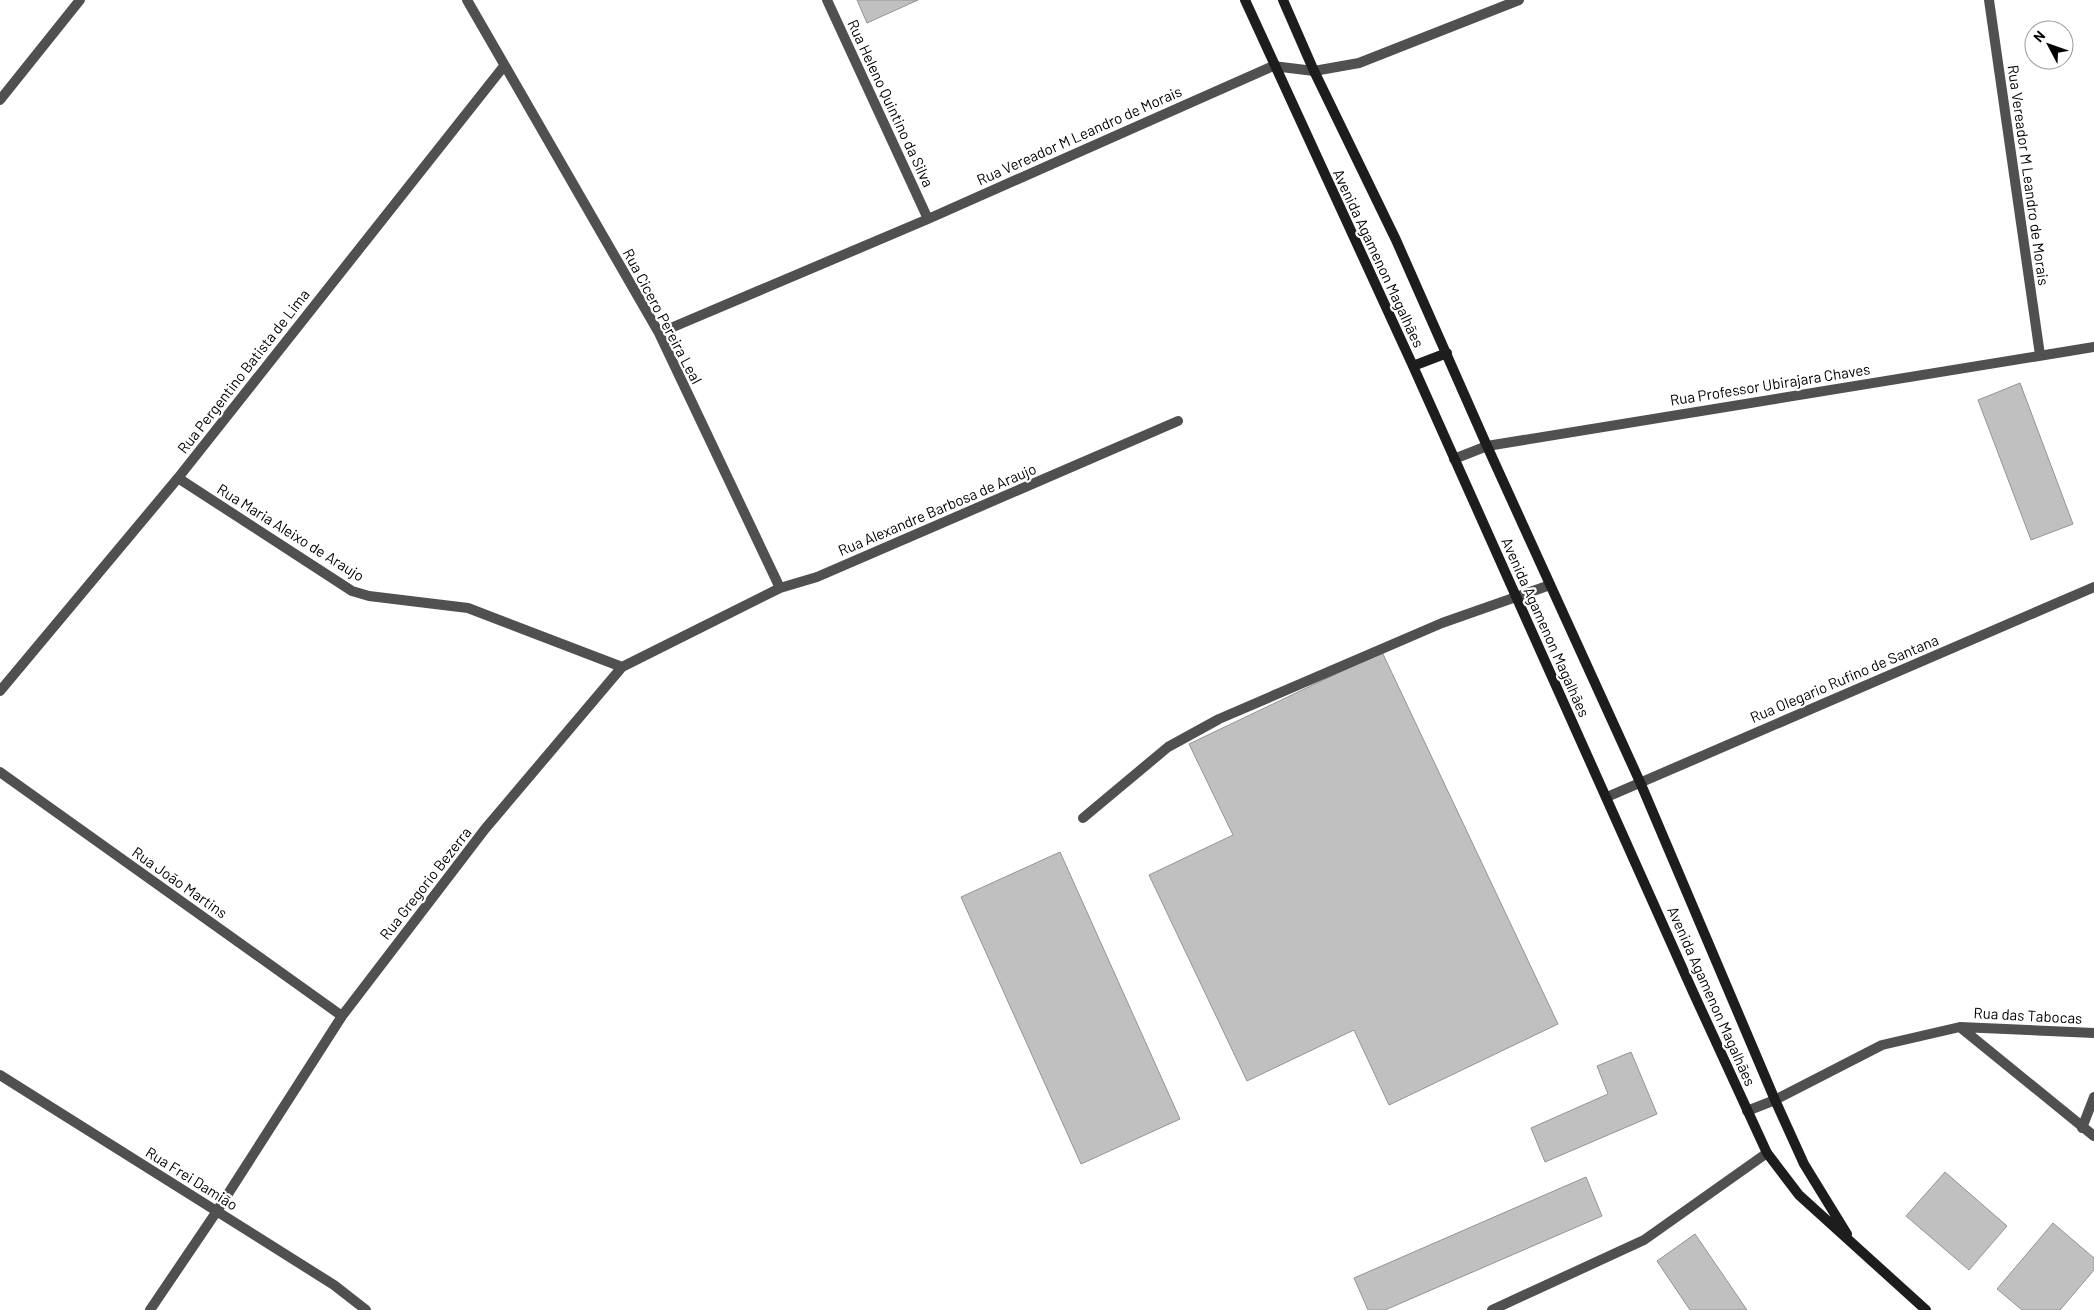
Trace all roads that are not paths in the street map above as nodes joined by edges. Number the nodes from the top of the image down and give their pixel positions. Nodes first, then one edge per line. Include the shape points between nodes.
1 (80, 0) edge
2 (467, 0) edge
3 (827, 0) edge
4 (1245, 0) edge
5 (1283, 0) edge
6 (1519, 0) edge
7 (1989, 0) edge
8 (504, 66) junction
9 (1273, 66) junction
10 (1314, 72) junction
11 (0, 100) edge
12 (928, 219) junction
13 (659, 333) junction
14 (2094, 347) edge
15 (1447, 353) junction
16 (2040, 355) junction
17 (1413, 366) junction
18 (1178, 421) dead end
19 (1487, 446) junction
20 (1454, 459) junction
21 (178, 478) junction
22 (1550, 585) junction
23 (2094, 587) edge
24 (780, 588) junction
25 (1515, 597) junction
26 (708, 624) joint
27 (622, 667) junction
28 (0, 691) edge
29 (0, 772) edge
30 (1640, 782) junction
31 (1607, 797) junction
32 (1083, 818) dead end
33 (342, 1016) junction
34 (1960, 1027) junction
35 (2094, 1033) edge
36 (2, 1079) edge
37 (2094, 1097) edge
38 (1775, 1100) junction
39 (1747, 1111) junction
40 (2082, 1128) junction
41 (2094, 1136) edge
42 (1767, 1153) junction
43 (217, 1211) junction
44 (1853, 1243) junction
45 (150, 1310) edge
46 (366, 1310) edge
47 (1492, 1310) edge
48 (1926, 1310) edge

1 - 11 street
2 - 8 street, Rua Cicero Pereira Leal
3 - 12 street, Rua Heleno Quintino da Silva
4 - 9 main road, Avenida Agamenon Magalhães
5 - 10 main road, Avenida Agamenon Magalhães
6 - 10 street via 1359,63
7 - 16 street, Rua Vereador M Leandro de Morais
8 - 13 street, Rua Cicero Pereira Leal
8 - 21 street, Rua Pergentino Batista de Lima
9 - 10 street
9 - 12 street, Rua Vereador M Leandro de Morais
9 - 17 main road, Avenida Agamenon Magalhães
10 - 15 main road, Avenida Agamenon Magalhães
12 - 13 street, Rua Vereador M Leandro de Morais
13 - 24 street, Rua Cicero Pereira Leal
14 - 16 street, Rua Professor Ubirajara Chaves
15 - 17 main road
15 - 19 main road, Avenida Agamenon Magalhães
16 - 19 street, Rua Professor Ubirajara Chaves
17 - 20 main road, Avenida Agamenon Magalhães
18 - 24 street, Rua Alexandre Barbosa de Araujo via 817,577
19 - 20 street, Rua Professor Ubirajara Chaves
19 - 22 main road, Avenida Agamenon Magalhães
20 - 25 main road, Avenida Agamenon Magalhães
21 - 27 street, Rua Maria Aleixo de Araujo via 352,591 468,608
21 - 28 street, Rua Pergentino Batista de Lima
22 - 25 street
22 - 30 main road, Avenida Agamenon Magalhães
23 - 30 street, Rua Olegario Rufino de Santana
24 - 26 street, Rua Alexandre Barbosa de Araujo
25 - 31 main road, Avenida Agamenon Magalhães
25 - 32 street via 1442,624 1219,719 1168,747
26 - 27 street, Rua Gregorio Bezerra
27 - 33 street, Rua Gregorio Bezerra via 485,829
29 - 33 street, Rua João Martins
30 - 31 street, Rua Olegario Rufino de Santana
30 - 38 main road, Avenida Agamenon Magalhães
31 - 39 main road, Avenida Agamenon Magalhães
33 - 43 street, Rua Gregorio Bezerra
34 - 35 street, Rua das Tabocas
34 - 38 street, Rua das Tabocas via 1882,1046
34 - 40 street
36 - 43 street, Rua Frei Damião
37 - 40 street
38 - 39 street, Rua das Tabocas
38 - 44 main road, Avenida Agamenon Magalhães via 1804,1164
39 - 42 main road, Avenida Agamenon Magalhães
40 - 41 street
42 - 44 main road, Avenida Agamenon Magalhães via 1799,1195
42 - 47 street via 1644,1240
43 - 45 street, Rua Gregorio Bezerra
43 - 46 street, Rua Frei Damião via 334,1285
44 - 48 main road, Avenida Agamenon Magalhães

